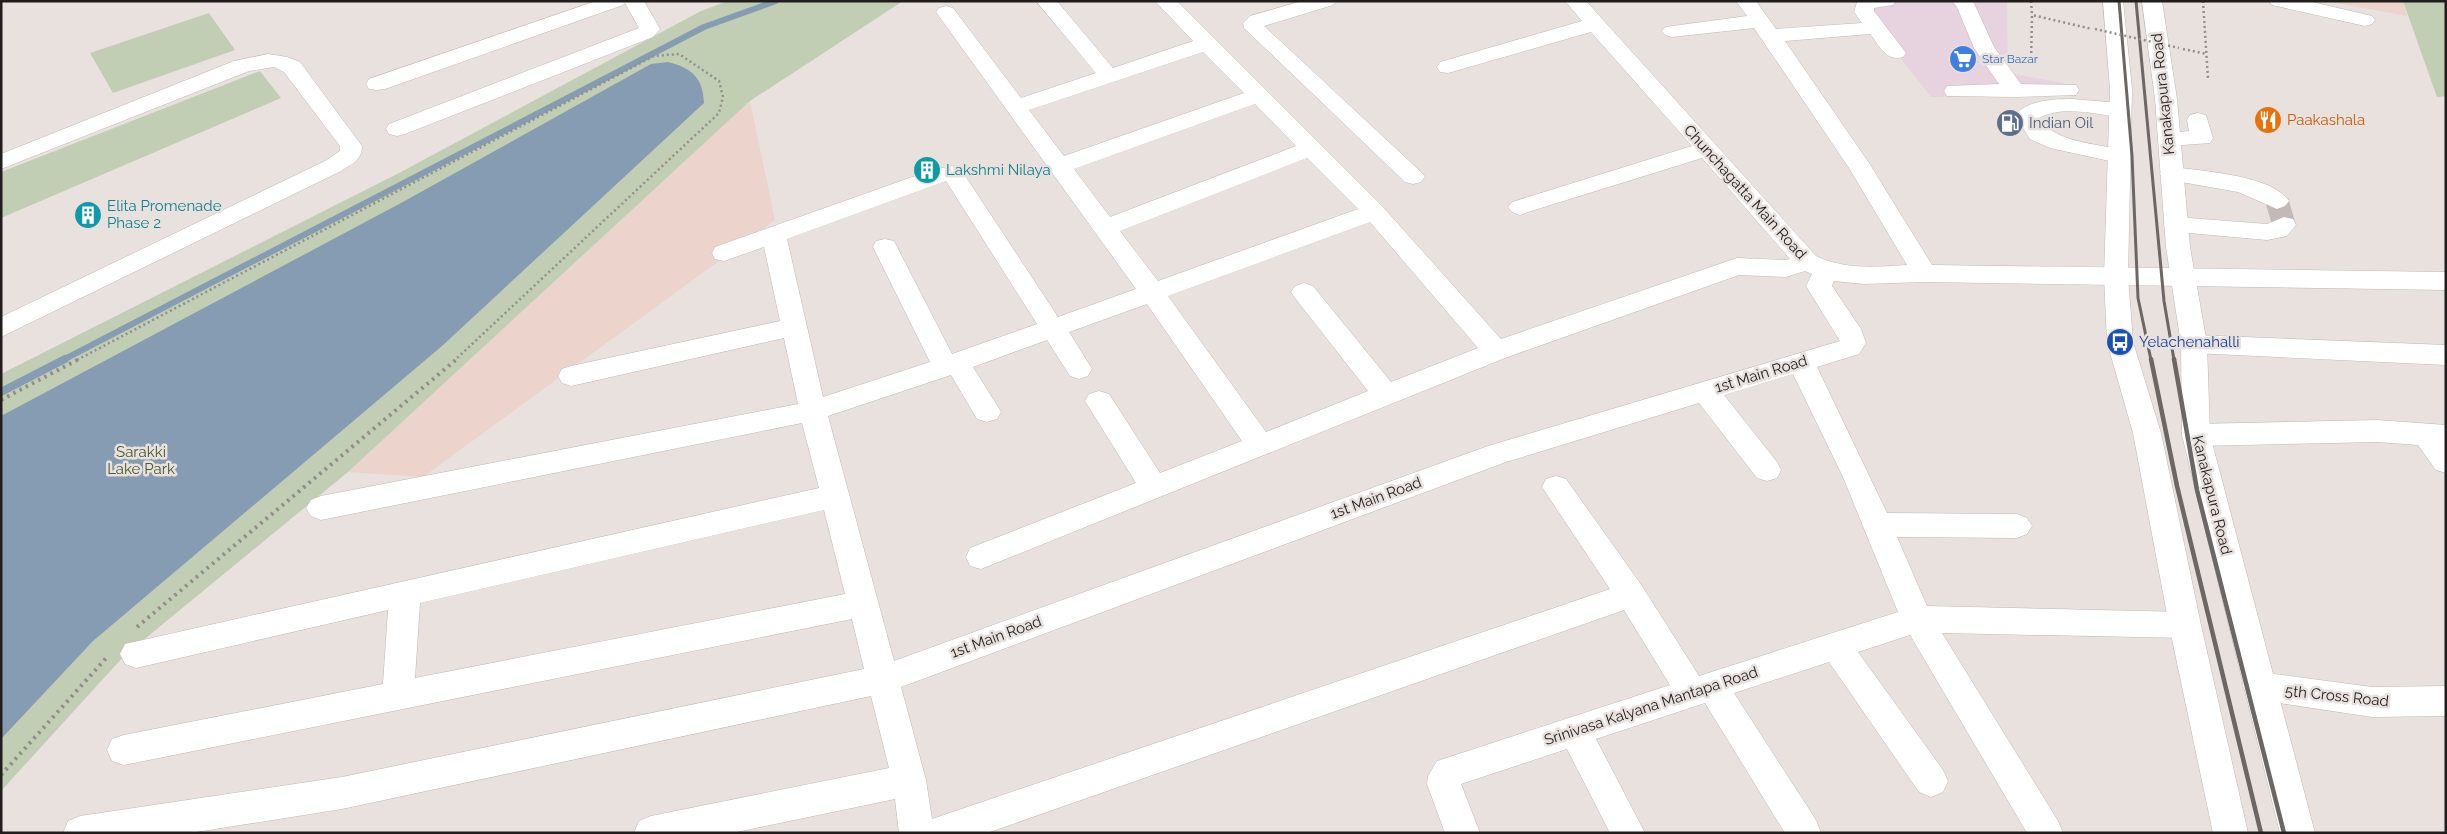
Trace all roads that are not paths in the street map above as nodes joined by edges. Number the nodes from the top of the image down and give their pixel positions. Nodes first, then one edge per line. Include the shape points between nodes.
1 (616, 1) edge
2 (634, 1) edge
3 (1046, 1) edge
4 (1165, 1) edge
5 (1326, 1) edge
6 (1575, 1) edge
7 (1746, 1) edge
8 (1886, 1) edge
9 (1962, 1) edge
10 (2113, 1) edge
11 (2152, 1) edge
12 (2279, 1) edge
13 (946, 12) dead end
14 (2365, 20) dead end
15 (1595, 24) junction
16 (1765, 29) junction
17 (1865, 29) dead end
18 (1672, 31) dead end
19 (1206, 44) junction
20 (1896, 52) dead end
21 (1448, 67) dead end
22 (1109, 76) junction
23 (377, 84) dead end
24 (1955, 91) dead end
25 (2015, 91) junction
26 (1257, 96) junction
27 (2120, 104) junction
28 (1015, 107) junction
29 (2198, 120) dead end
30 (397, 129) dead end
31 (2169, 139) junction
32 (1310, 149) junction
33 (1707, 149) junction
34 (2119, 156) junction
35 (1, 162) edge
36 (1059, 166) junction
37 (2172, 174) junction
38 (1413, 177) dead end
39 (2277, 202) tunnel mouth
40 (1520, 207) dead end
41 (1374, 212) junction
42 (2176, 225) junction
43 (2284, 225) dead end
44 (1104, 228) junction
45 (774, 235) junction
46 (885, 247) dead end
47 (724, 253) dead end
48 (1816, 266) junction
49 (1924, 272) junction
50 (2116, 276) junction
51 (2184, 276) junction
52 (2446, 281) edge
53 (1304, 292) dead end
54 (1153, 293) junction
55 (794, 327) junction
56 (1, 328) edge
57 (1052, 328) junction
58 (2194, 344) junction
59 (1496, 351) junction
60 (2446, 355) edge
61 (1801, 362) junction
62 (951, 364) junction
63 (1079, 369) dead end
64 (570, 376) dead end
65 (1705, 391) junction
66 (1386, 395) junction
67 (1099, 401) dead end
68 (813, 411) junction
69 (987, 412) dead end
70 (2196, 435) junction
71 (2436, 435) edge
72 (1260, 445) junction
73 (2446, 462) edge
74 (1767, 470) dead end
75 (1556, 487) dead end
76 (1154, 488) junction
77 (836, 496) junction
78 (321, 508) dead end
79 (1877, 525) junction
80 (2017, 526) dead end
81 (981, 557) dead end
82 (405, 594) junction
83 (1630, 595) junction
84 (863, 604) junction
85 (1917, 619) junction
86 (2185, 625) junction
87 (1835, 645) junction
88 (127, 646) road end
89 (883, 679) junction
90 (2259, 686) junction
91 (1702, 689) junction
92 (398, 696) junction
93 (2446, 701) edge
94 (1575, 731) junction
95 (124, 750) dead end
96 (910, 780) junction
97 (1931, 781) dead end
98 (1804, 832) edge
99 (80, 833) edge
100 (652, 833) edge
101 (917, 833) edge
102 (938, 833) edge
103 (1463, 833) edge
104 (1628, 833) edge
105 (2046, 833) edge
106 (2231, 833) edge
107 (2298, 833) edge

1 - 23 main road
2 - 30 main road via 649,25 646,33
3 - 22 main road
4 - 19 main road
5 - 38 main road via 1257,20 1253,23 1254,28
6 - 15 main road, Chunchagatta Main Road
7 - 16 main road
8 - 20 main road via 1869,3 1864,6 1864,12
9 - 25 main road via 1984,48
10 - 27 main road
11 - 31 main road, Kanakapura Road
12 - 14 main road
13 - 28 main road
15 - 21 main road
15 - 33 main road, Chunchagatta Main Road
16 - 17 main road
16 - 18 main road
16 - 49 main road via 1820,104 1888,208
19 - 22 main road
19 - 26 main road
22 - 28 main road
24 - 25 main road
25 - 27 main road via 2057,89
26 - 32 main road
26 - 36 main road
27 - 34 main road
27 - 34 main road via 2056,105 2037,108 2026,116 2038,134 2058,143
28 - 36 main road
29 - 31 main road via 2202,138
31 - 37 main road, Kanakapura Road
32 - 41 main road
32 - 44 main road
33 - 40 main road
33 - 48 main road, Chunchagatta Main Road
34 - 50 main road
35 - 56 main road via 242,66 275,59 292,67 351,146 351,154 333,166
36 - 44 main road
37 - 39 main road via 2251,188
37 - 42 main road, Kanakapura Road
41 - 54 main road
41 - 59 main road
42 - 43 main road via 2267,232
42 - 51 main road, Kanakapura Road
44 - 54 main road
45 - 47 main road
45 - 55 main road
45 - 57 main road via 952,172
46 - 62 main road
48 - 49 main road via 1851,274
48 - 59 main road via 1786,269 1737,266
48 - 61 main road, 1st Main Road via 1819,286 1852,336 1853,343 1850,347
49 - 50 main road
50 - 51 main road
50 - 86 main road via 2120,342 2147,433
51 - 52 main road
51 - 58 main road, Kanakapura Road
53 - 66 main road
54 - 57 main road
54 - 72 main road
55 - 64 main road
55 - 68 main road
57 - 62 main road
57 - 63 main road
58 - 60 main road
58 - 70 main road, Kanakapura Road
59 - 66 main road
61 - 65 main road, 1st Main Road
61 - 79 main road
62 - 68 main road
62 - 69 main road
65 - 74 main road
65 - 89 main road, 1st Main Road via 1498,454
66 - 72 main road
67 - 76 main road
68 - 77 main road
68 - 78 main road
70 - 71 main road via 2377,431
70 - 90 main road, Kanakapura Road
71 - 73 main road
72 - 76 main road
75 - 83 main road
76 - 81 main road
77 - 82 main road
77 - 84 main road
79 - 80 main road
79 - 85 main road
82 - 88 main road
82 - 92 main road
83 - 91 main road
83 - 102 main road
84 - 89 main road
84 - 92 main road
85 - 86 main road, Srinivasa Kalyana Mantapa Road
85 - 87 main road, Srinivasa Kalyana Mantapa Road
85 - 105 main road
86 - 106 main road
87 - 91 main road, Srinivasa Kalyana Mantapa Road
87 - 97 main road
89 - 96 main road
89 - 99 main road, 1st Main Road via 342,793
90 - 93 main road, 5th Cross Road via 2372,702
90 - 107 main road, Kanakapura Road
91 - 94 main road, Srinivasa Kalyana Mantapa Road
91 - 98 main road
92 - 95 main road
94 - 103 main road, Srinivasa Kalyana Mantapa Road via 1449,772 1444,784
94 - 104 main road
96 - 100 main road
96 - 101 main road

